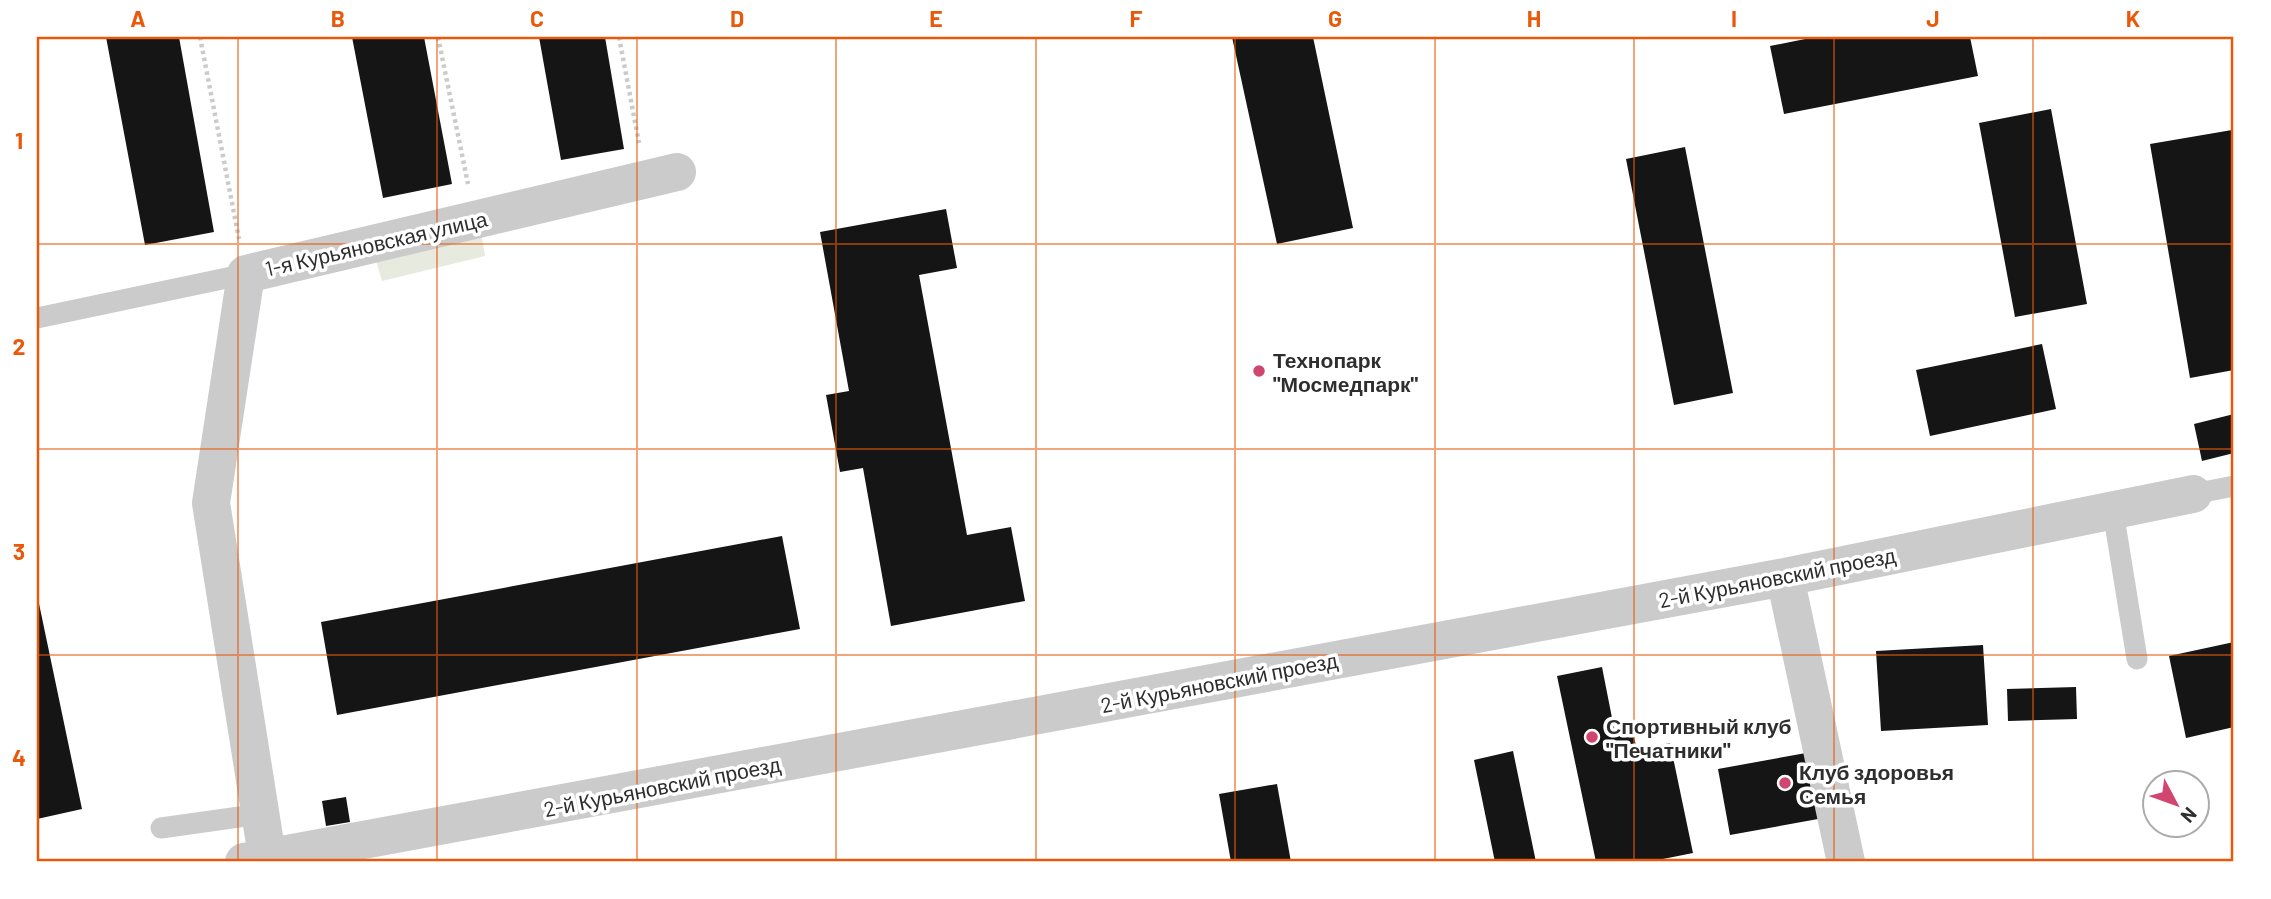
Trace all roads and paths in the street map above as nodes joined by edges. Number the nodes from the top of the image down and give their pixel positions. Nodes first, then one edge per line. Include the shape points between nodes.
1 (200, 37) edge
2 (438, 37) edge
3 (619, 37) edge
4 (661, 175) joint
5 (475, 219) junction
6 (246, 274) junction
7 (37, 318) edge
8 (2234, 486) edge
9 (2193, 494) joint
10 (2113, 511) junction
11 (1784, 569) junction
12 (2137, 659) dead end
13 (260, 814) junction
14 (161, 828) dead end
15 (260, 861) edge
16 (1846, 862) edge

1 - 6 path
2 - 5 path
3 - 4 path
4 - 5 street, 1-я Курьяновская улица
5 - 6 street, 1-я Курьяновская улица
6 - 7 lane
6 - 13 street, 1-я Курьяновская улица via 211,503
8 - 9 lane
9 - 10 street, 2-й Курьяновский проезд
10 - 11 street, 2-й Курьяновский проезд
10 - 12 lane
11 - 15 street, 2-й Курьяновский проезд
11 - 16 street
13 - 14 lane
13 - 15 street, 1-я Курьяновская улица

